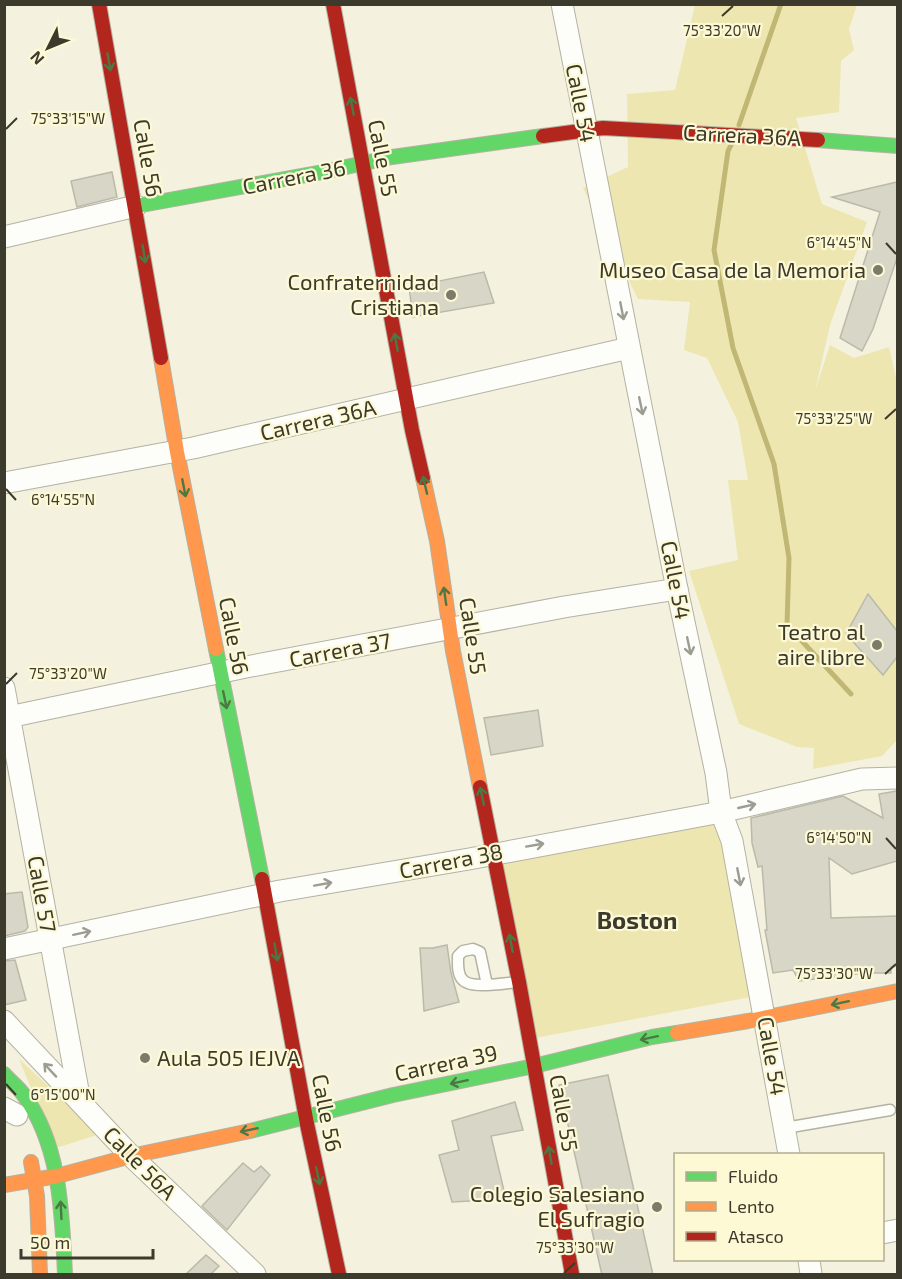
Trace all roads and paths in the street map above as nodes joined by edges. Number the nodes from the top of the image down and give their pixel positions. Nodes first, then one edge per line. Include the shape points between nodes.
1 (99, 4) edge
2 (333, 4) edge
3 (562, 4) edge
4 (586, 131) junction
5 (897, 146) edge
6 (363, 163) junction
7 (136, 206) junction
8 (4, 237) edge
9 (629, 348) junction
10 (407, 400) junction
11 (177, 452) junction
12 (4, 483) edge
13 (677, 589) junction
14 (449, 629) junction
15 (220, 673) junction
16 (4, 688) edge
17 (7, 718) edge
18 (897, 778) edge
19 (721, 812) junction
20 (494, 854) junction
21 (265, 894) junction
22 (50, 940) junction
23 (4, 949) edge
24 (519, 982) junction
25 (487, 985) dead end
26 (897, 991) edge
27 (765, 1018) junction
28 (4, 1022) edge
29 (534, 1066) junction
30 (4, 1075) edge
31 (80, 1101) junction
32 (890, 1110) dead end
33 (14, 1116) edge
34 (306, 1118) junction
35 (784, 1128) junction
36 (29, 1151) dead end
37 (789, 1153) edge
38 (131, 1156) junction
39 (57, 1176) junction
40 (34, 1180) junction
41 (4, 1185) edge
42 (40, 1275) edge
43 (65, 1275) edge
44 (255, 1275) edge
45 (339, 1275) edge
46 (572, 1275) edge

1 -> 7 street, Calle 56
6 -> 2 street, Calle 55
3 - 4 street, Calle 54
4 - 5 street, Carrera 36A via 628,128
4 - 6 street, Carrera 36
4 -> 9 street, Calle 54
6 - 7 street, Carrera 36
10 -> 6 street, Calle 55
7 - 8 street, Carrera 36
7 -> 11 street, Calle 56
9 - 10 street, Carrera 36A
9 -> 13 street, Calle 54
10 - 11 street, Carrera 36A
14 -> 10 street, Calle 55 via 438,541
11 - 12 street, Carrera 36A
11 -> 15 street, Calle 56
13 - 14 street, Carrera 37
13 -> 19 street, Calle 54
14 - 15 street, Carrera 37
20 -> 14 street, Calle 55
15 - 17 street, Carrera 37
15 -> 21 street, Calle 56
16 - 17 street, Calle 57
17 - 22 street, Calle 57
19 -> 18 street, Carrera 38 via 862,779
20 -> 19 street, Carrera 38
19 -> 27 street, Calle 54 via 732,841
21 -> 20 street, Carrera 38
24 -> 20 street, Calle 55
22 -> 21 street, Carrera 38
21 -> 34 street, Calle 56
22 - 23 street, Carrera 38
22 - 31 street, Calle 57
24 - 25 lane
24 - 29 street, Calle 55
26 -> 27 street, Carrera 39
27 -> 29 street, Carrera 39 via 660,1036
27 - 35 street, Calle 54
31 -> 28 street, Calle 56A
29 -> 34 street, Carrera 39 via 393,1095
46 -> 29 street, Calle 55
30 - 33 street
30 - 39 street via 16,1084 33,1111 47,1140
31 - 38 street, Calle 56A
32 - 35 lane
34 -> 38 street, Carrera 39
34 -> 45 street, Calle 56
35 - 37 street, Calle 54
36 - 40 street
38 - 39 street, Carrera 39
38 - 44 street, Calle 56A
39 - 40 street, Carrera 39
43 -> 39 street
40 - 41 street, Carrera 39
40 - 42 street

